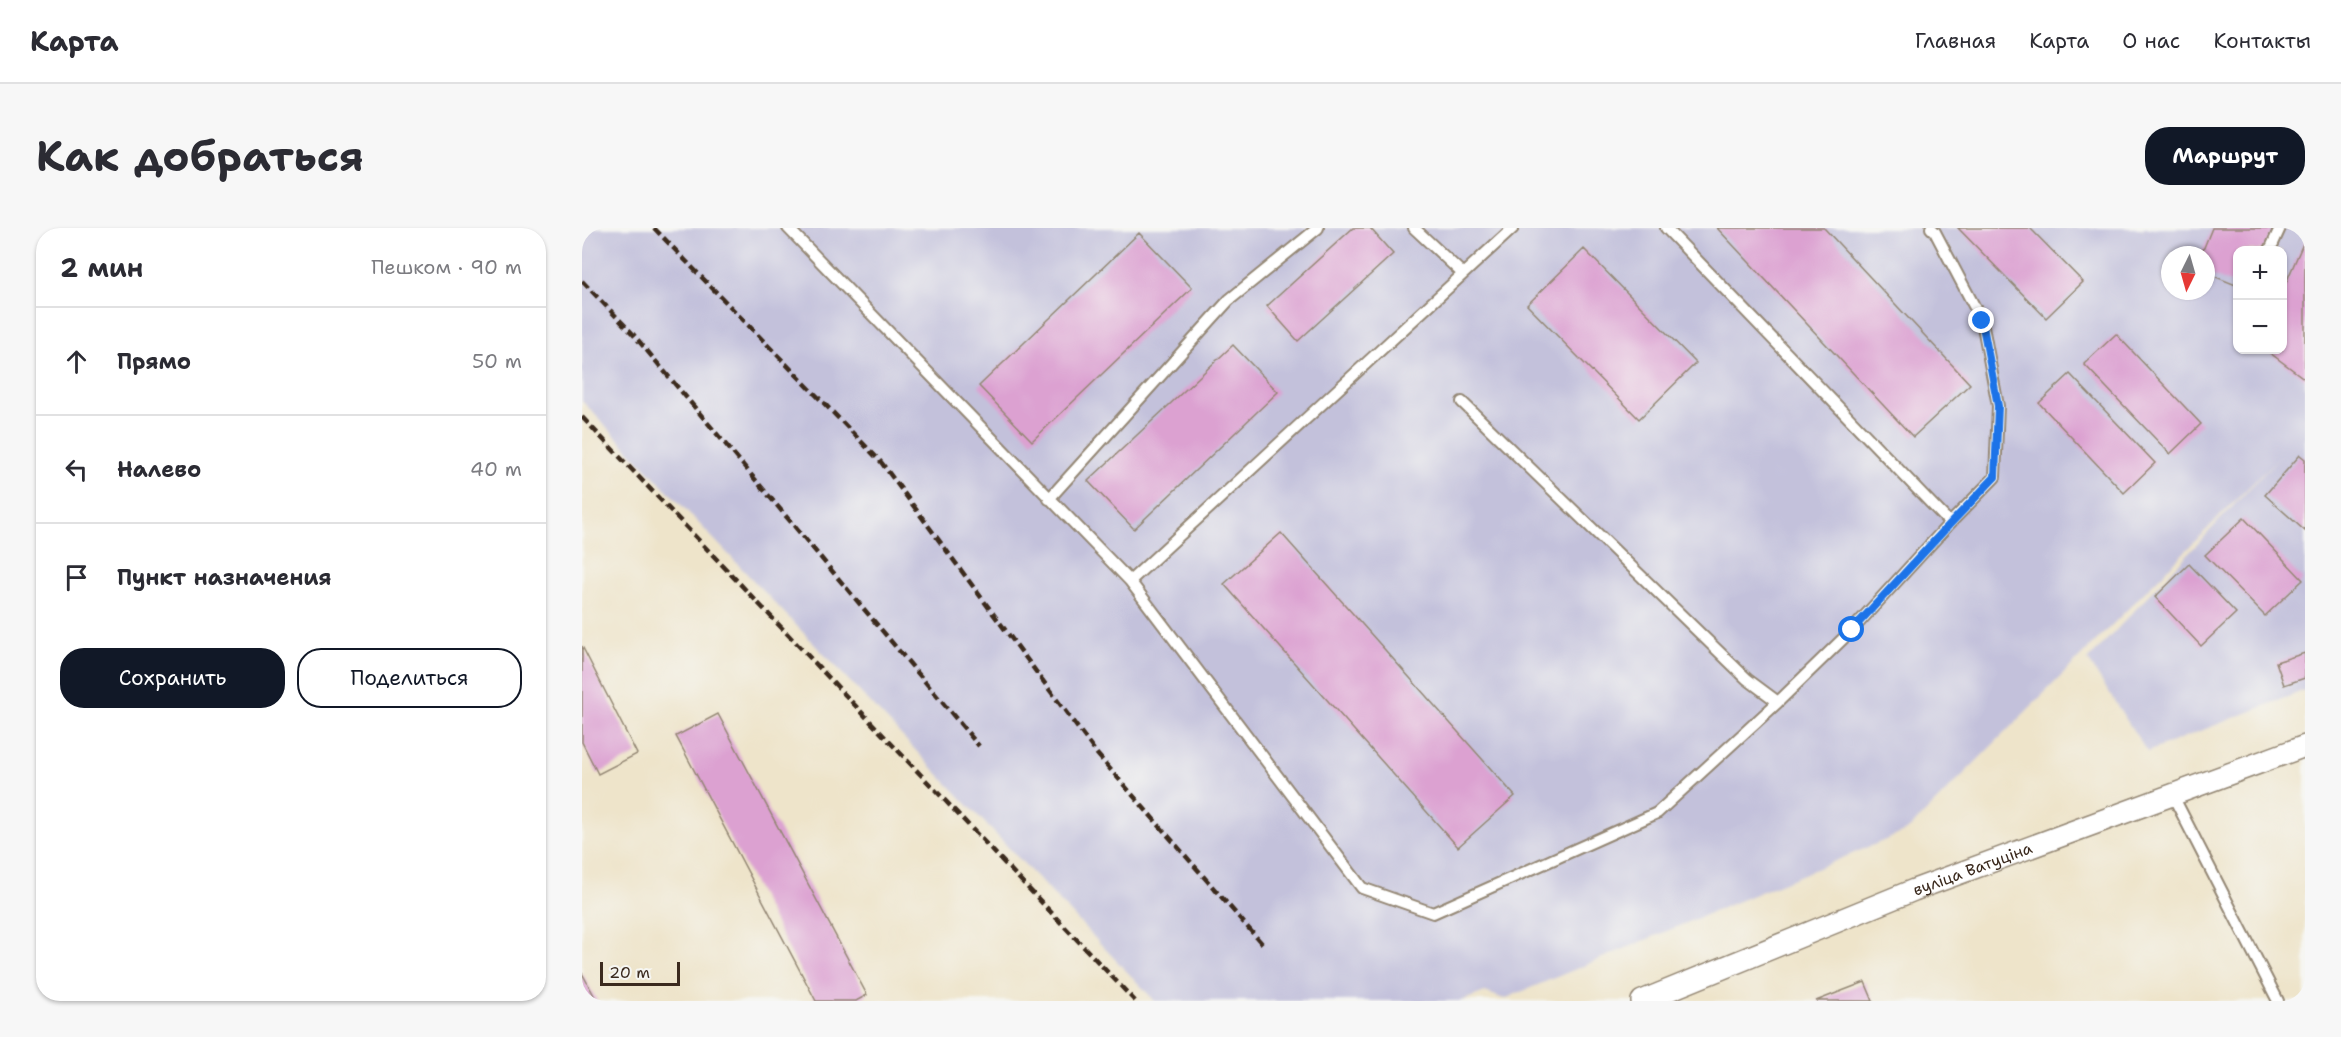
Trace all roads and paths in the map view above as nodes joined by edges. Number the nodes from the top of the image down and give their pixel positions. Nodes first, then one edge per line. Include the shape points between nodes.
1 (788, 228) edge
2 (1318, 228) edge
3 (1414, 228) edge
4 (1513, 228) edge
5 (1666, 228) edge
6 (1931, 228) edge
7 (2280, 228) edge
8 (2272, 246) edge
9 (1463, 274) junction
10 (1462, 402) dead end
11 (1049, 500) junction
12 (1950, 524) junction
13 (1130, 581) junction
14 (1778, 702) junction
15 (2305, 746) edge
16 (2172, 794) junction
17 (1642, 1001) edge
18 (2278, 1001) edge

1 - 11 lane
2 - 11 lane via 1229,300
3 - 9 lane
4 - 9 lane
5 - 12 lane
6 - 12 lane via 1982,321 1998,406 1995,477
7 - 8 lane
9 - 13 lane
10 - 14 lane via 1747,679
11 - 13 lane
12 - 14 lane via 1852,630
13 - 14 lane via 1362,888 1433,914 1657,813
15 - 16 street, вуліца Ватуціна
16 - 17 street, вуліца Ватуціна via 1914,890
16 - 18 lane

